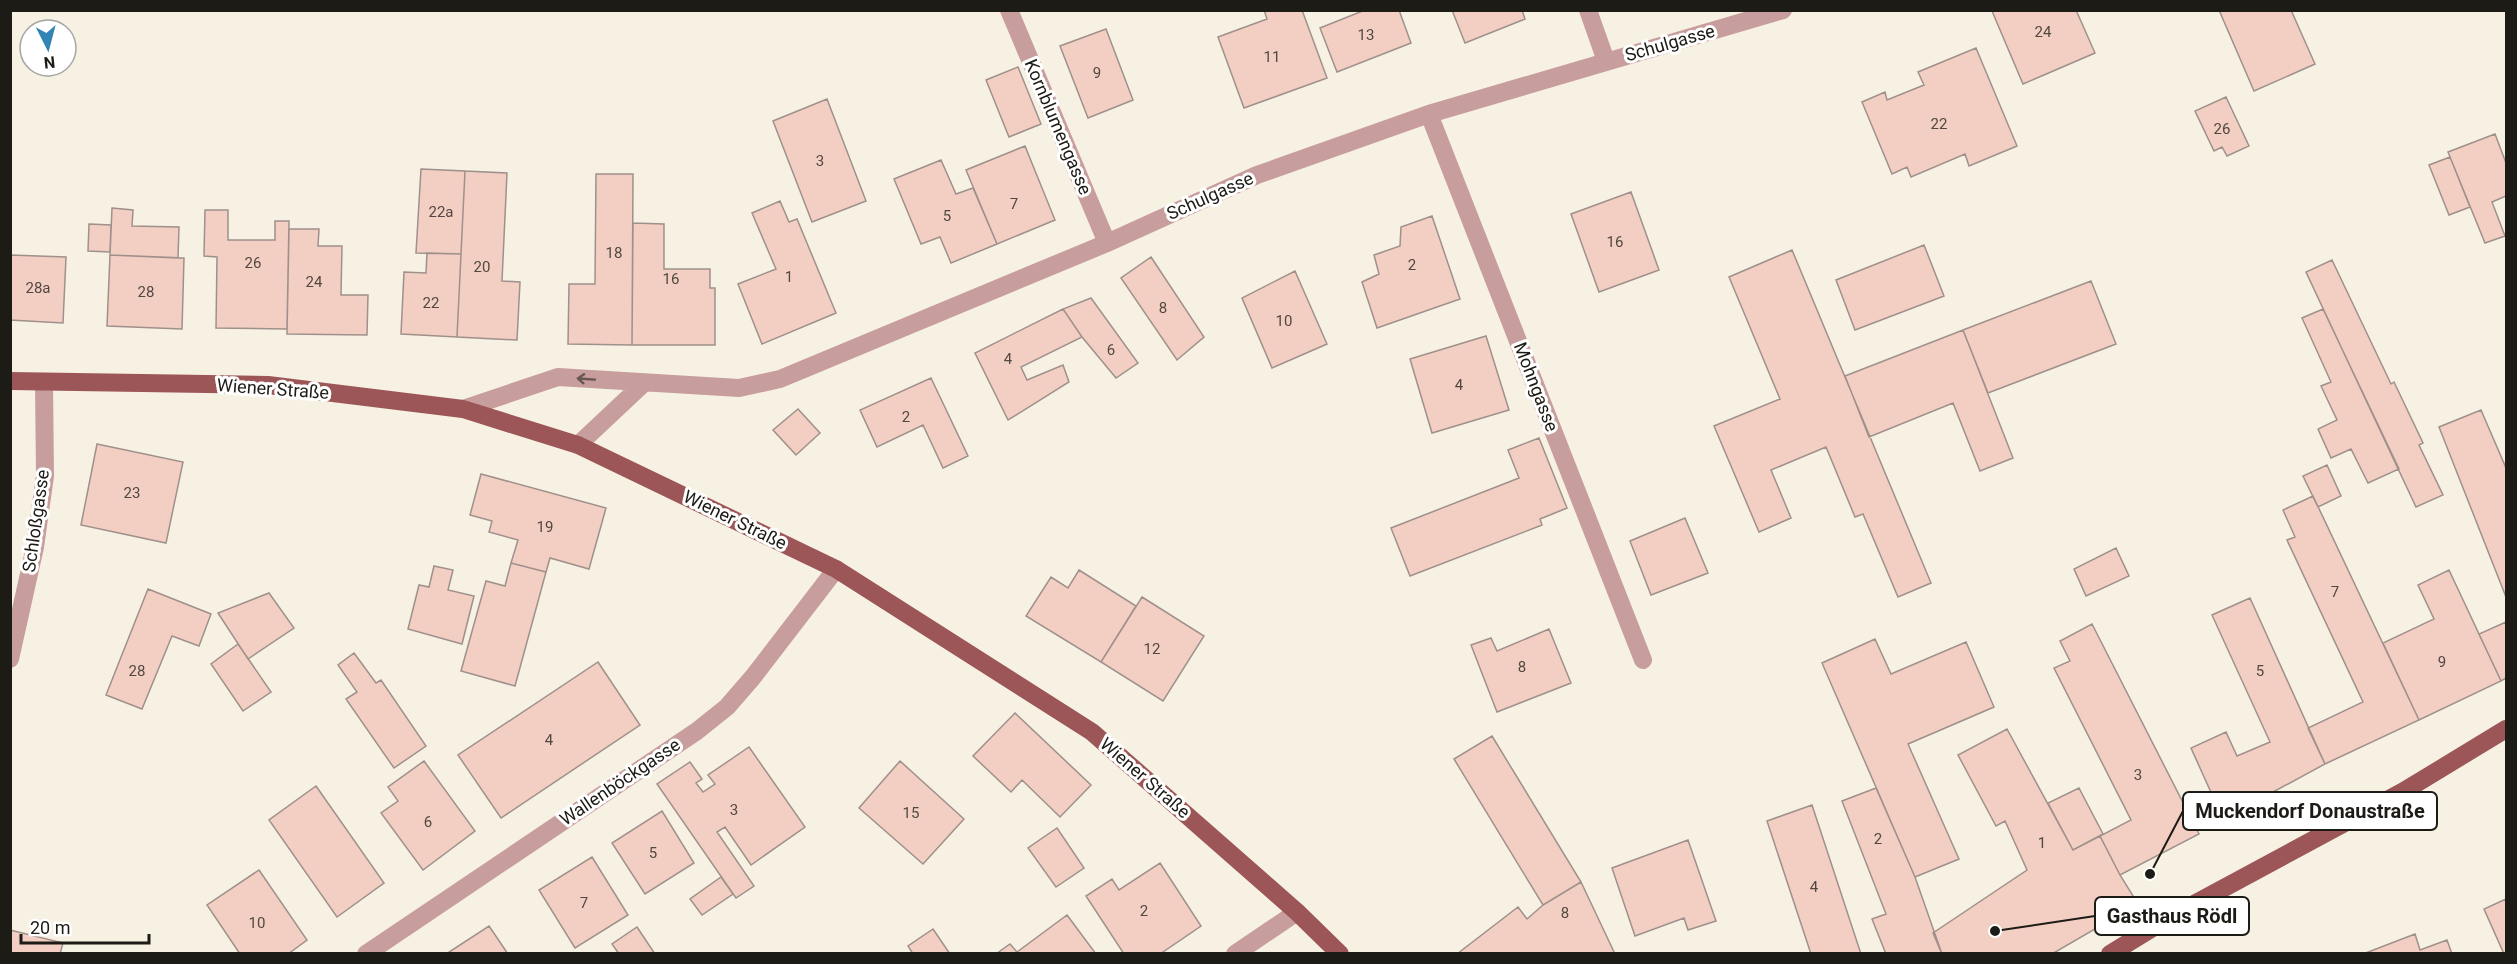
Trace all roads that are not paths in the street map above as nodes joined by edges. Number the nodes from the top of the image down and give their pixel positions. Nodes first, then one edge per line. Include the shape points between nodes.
1 (1009, 10) edge
2 (1588, 10) edge
3 (1783, 10) edge
4 (1606, 61) junction
5 (1429, 114) junction
6 (1107, 243) junction
7 (10, 381) edge
8 (44, 382) junction
9 (644, 383) junction
10 (463, 409) junction
11 (578, 445) junction
12 (836, 569) junction
13 (10, 659) edge
14 (1643, 660) dead end
15 (2506, 729) edge
16 (1297, 912) junction
17 (366, 954) edge
18 (1235, 954) edge
19 (1340, 954) edge
20 (2110, 954) edge

1 - 6 street, Kornblumengasse
2 - 4 street
3 - 4 street, Schulgasse
4 - 5 street, Schulgasse
5 - 6 street, Schulgasse via 1257,175
5 - 14 street, Mohngasse
6 - 9 street, Schulgasse via 780,379 739,388
7 - 8 main road, Wiener Straße
8 - 10 main road, Wiener Straße via 268,385
8 - 13 street, Schloßgasse via 45,476 35,547
9 -> 10 street, Schulgasse via 558,377
9 - 11 street
10 - 11 main road, Wiener Straße
11 - 12 main road, Wiener Straße
12 - 16 main road, Wiener Straße via 1092,732
12 - 17 street, Wallenböckgasse via 753,677 697,731
15 - 20 main road via 2404,791 2172,916
16 - 18 street
16 - 19 main road, Wiener Straße

